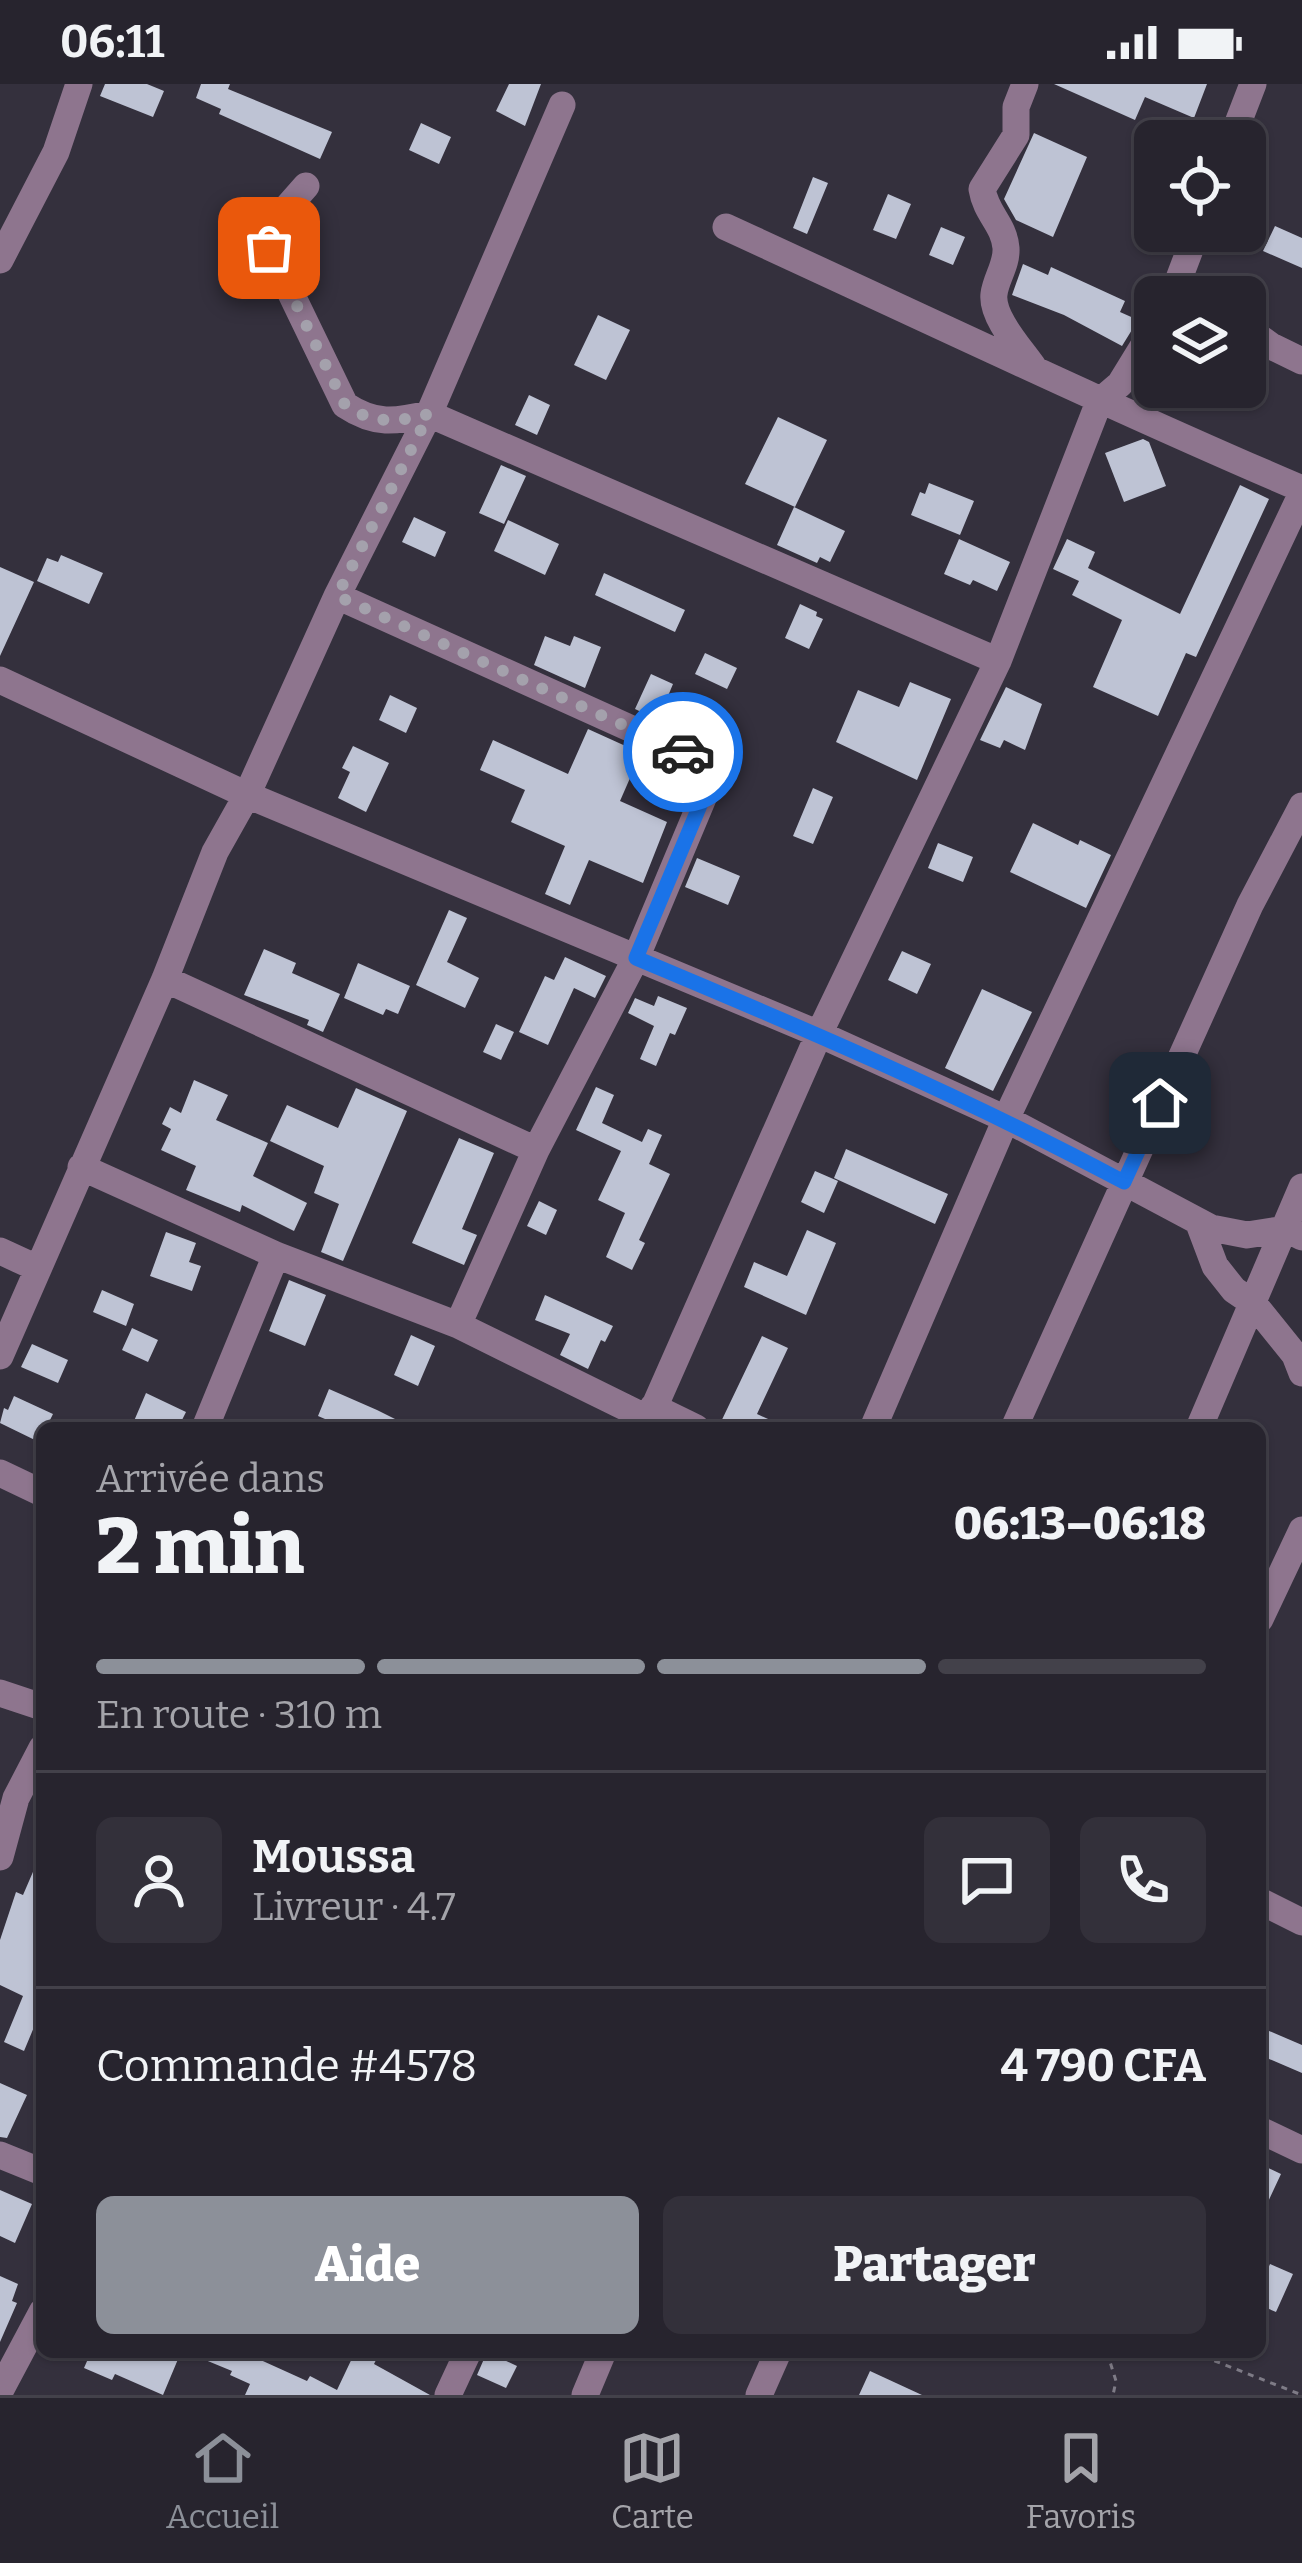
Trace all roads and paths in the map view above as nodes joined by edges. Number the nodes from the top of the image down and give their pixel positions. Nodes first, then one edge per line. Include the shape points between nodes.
1 (79, 84) edge
2 (1025, 84) edge
3 (1253, 84) edge
4 (562, 105) dead end
5 (1239, 120) edge
6 (306, 186) dead end
7 (726, 227) dead end
8 (0, 260) edge
9 (1266, 342) edge
10 (1134, 361) edge
11 (1302, 361) edge
12 (1034, 368) junction
13 (1099, 402) junction
14 (429, 414) junction
15 (1302, 491) edge
16 (337, 596) junction
17 (998, 662) junction
18 (0, 680) edge
19 (247, 795) junction
20 (1302, 806) edge
21 (636, 958) junction
22 (165, 979) junction
23 (819, 1034) junction
24 (1006, 1119) junction
25 (536, 1150) junction
26 (82, 1167) junction
27 (1124, 1182) junction
28 (1302, 1187) edge
29 (1198, 1221) junction
30 (1294, 1233) edge
31 (0, 1251) edge
32 (276, 1255) junction
33 (37, 1268) junction
34 (1253, 1304) junction
35 (458, 1325) junction
36 (0, 1356) edge
37 (1302, 1372) edge
38 (649, 1418) edge
39 (207, 1422) edge
40 (876, 1422) edge
41 (1017, 1422) edge
42 (1202, 1422) edge
43 (0, 1473) edge
44 (36, 1489) edge
45 (1302, 1530) edge
46 (1266, 1606) edge
47 (0, 1693) edge
48 (36, 1705) edge
49 (36, 1760) edge
50 (0, 1857) edge
51 (1266, 1904) edge
52 (1302, 1922) edge
53 (1266, 2133) edge
54 (1302, 2150) edge
55 (0, 2155) edge
56 (36, 2170) edge
57 (36, 2323) edge
58 (465, 2358) edge
59 (601, 2358) edge
60 (775, 2358) edge
61 (1109, 2358) edge
62 (1207, 2358) edge
63 (0, 2391) edge
64 (448, 2395) edge
65 (585, 2395) edge
66 (759, 2395) edge
67 (1113, 2395) edge
68 (1302, 2395) edge

1 - 8 street via 56,152
2 - 12 street via 1016,135 982,188 1007,255 995,308
3 - 5 street
4 - 14 street
6 - 14 street via 275,220 269,248 345,405 389,424
7 - 12 street
9 - 11 street
10 - 13 street
12 - 13 street
13 - 15 street
13 - 17 street
14 - 16 street
14 - 17 street
15 - 24 street
16 - 19 street
16 - 21 street via 716,767
17 - 23 street
18 - 19 street
19 - 21 street
19 - 22 street via 215,852
20 - 27 street
21 - 23 street
21 - 25 street
22 - 25 street
22 - 26 street
23 - 24 street
23 - 38 street
24 - 27 street
24 - 40 street
25 - 35 street
26 - 32 street
26 - 33 street
27 - 29 street
27 - 41 street
28 - 30 street
29 - 30 street via 1247,1235
29 - 34 street via 1215,1266
30 - 34 street
31 - 33 street
32 - 35 street
32 - 39 street
33 - 36 street
34 - 37 street
34 - 42 street
35 - 38 street
43 - 44 street
45 - 46 street
47 - 48 street
49 - 50 street
51 - 52 street
53 - 54 street
55 - 56 street
57 - 63 street
58 - 64 street
59 - 65 street
60 - 66 street
61 - 67 path
62 - 68 path

